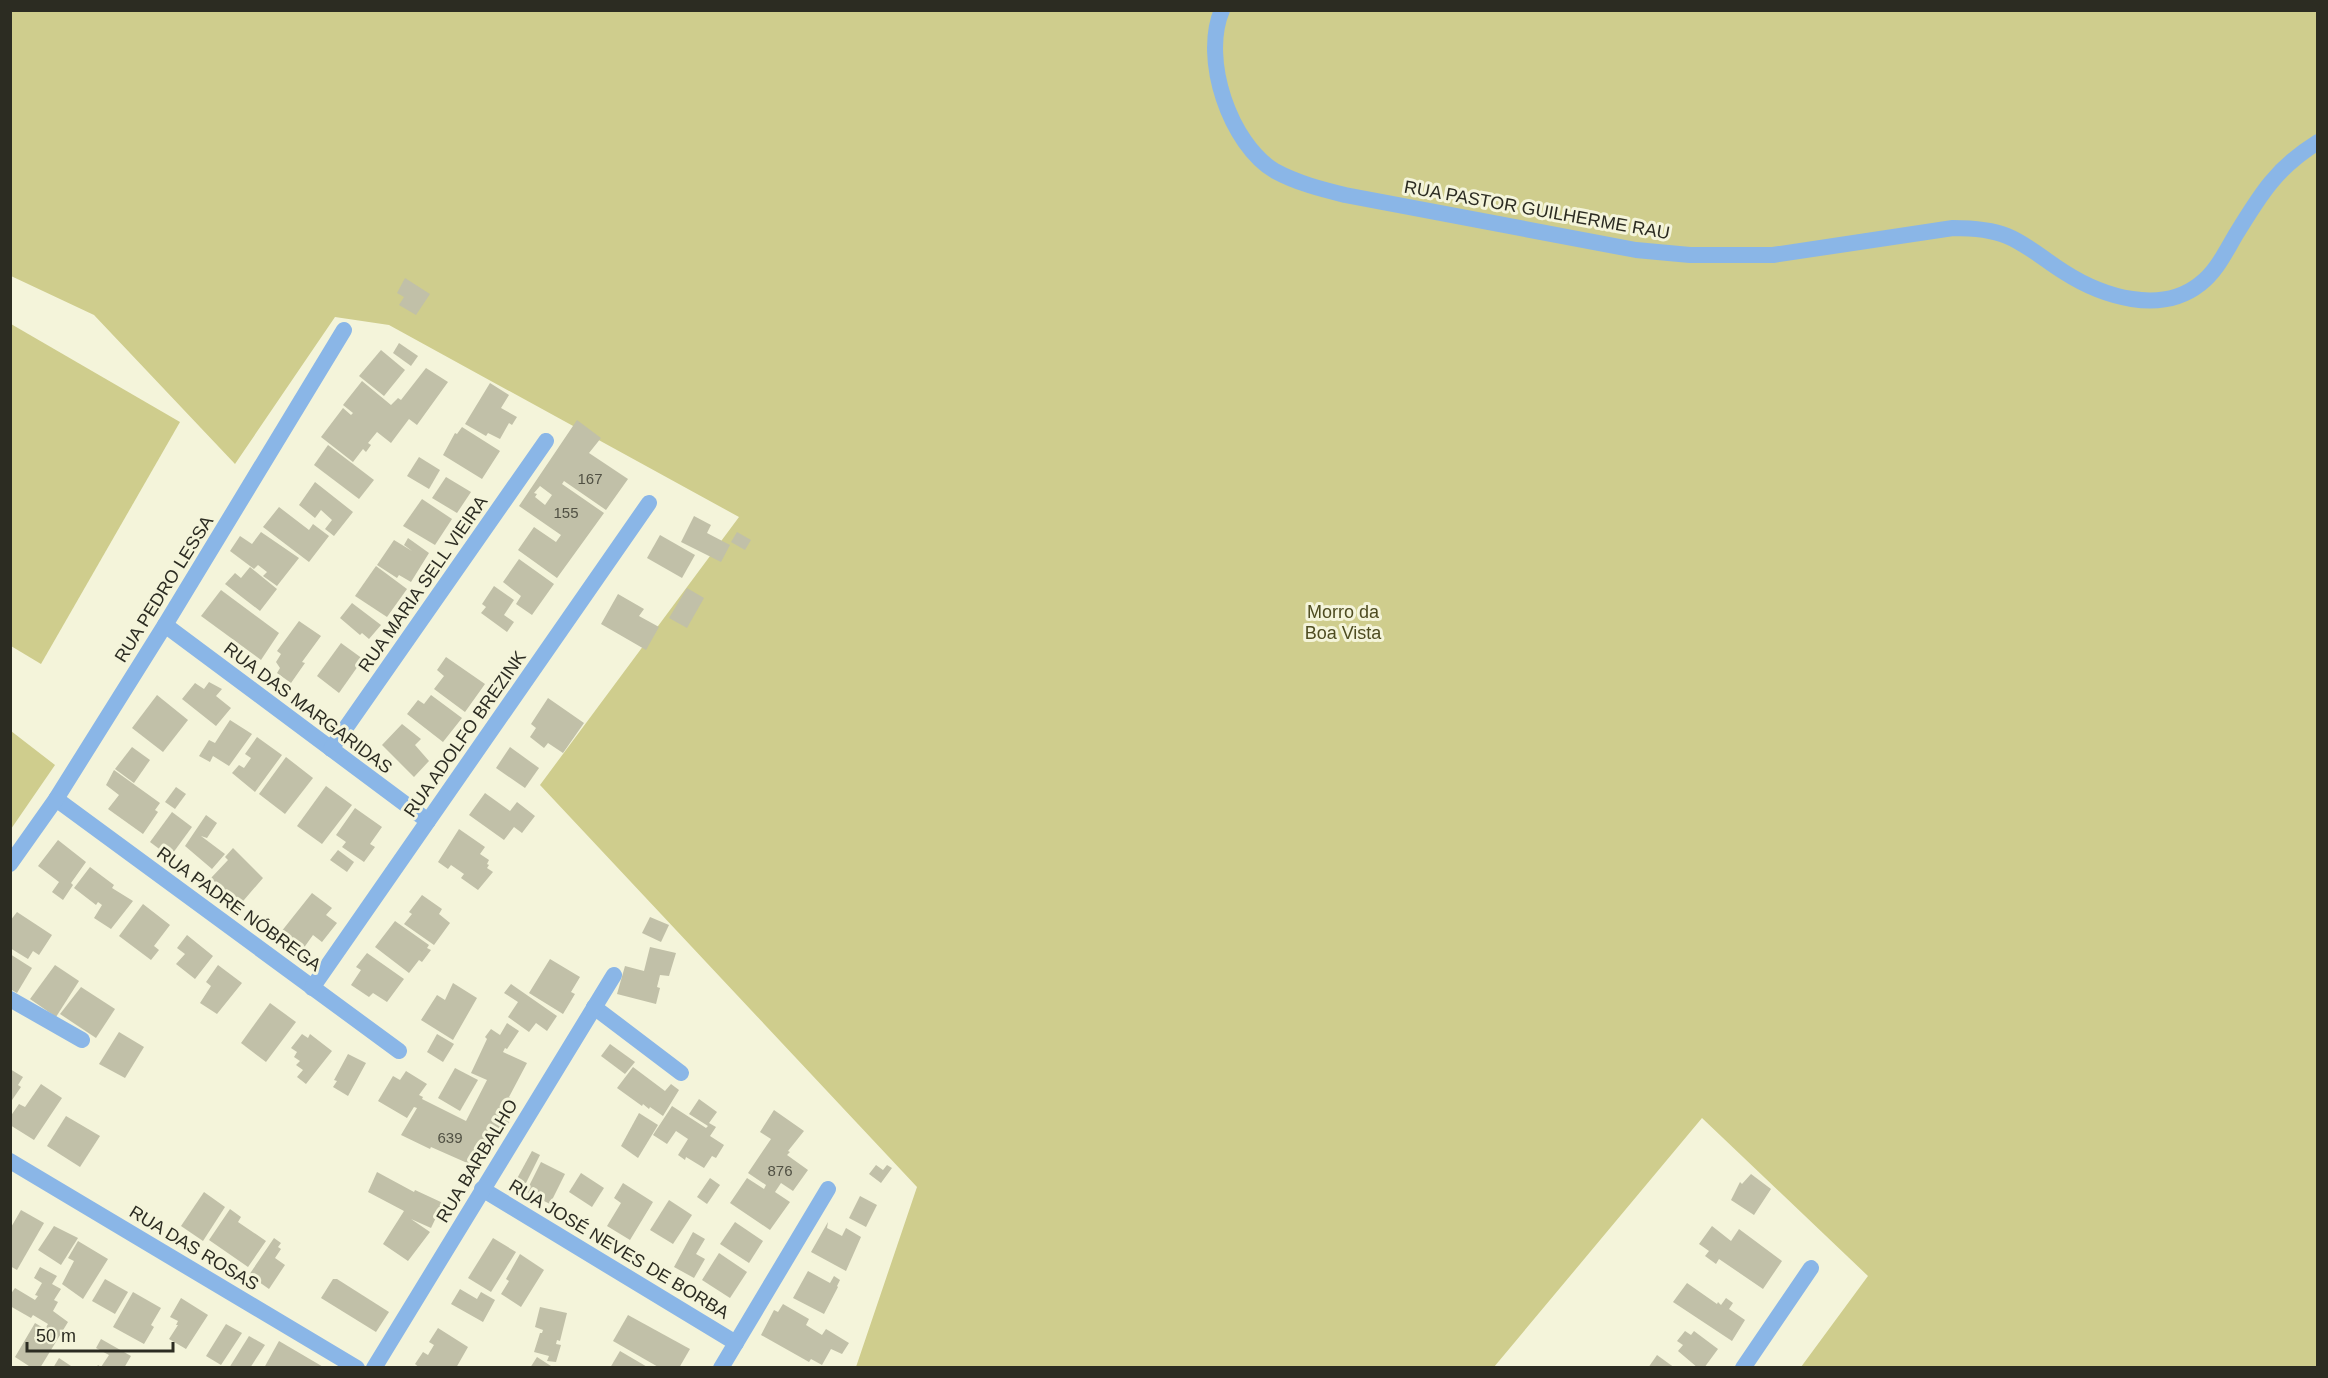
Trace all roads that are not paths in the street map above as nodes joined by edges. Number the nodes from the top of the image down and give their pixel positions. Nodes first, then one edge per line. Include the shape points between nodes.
1 (1222, 10) edge
2 (2318, 142) edge
3 (344, 330) dead end
4 (546, 441) dead end
5 (649, 503) dead end
6 (165, 625) junction
7 (331, 749) junction
8 (56, 799) junction
9 (428, 822) junction
10 (10, 864) edge
11 (614, 975) dead end
12 (312, 988) junction
13 (10, 999) edge
14 (594, 1007) junction
15 (82, 1040) dead end
16 (399, 1051) dead end
17 (681, 1073) dead end
18 (10, 1161) edge
19 (482, 1189) junction
20 (828, 1189) dead end
21 (1811, 1268) dead end
22 (736, 1343) junction
23 (357, 1368) edge
24 (374, 1368) edge
25 (721, 1368) edge
26 (1743, 1368) edge

1 - 2 street, RUA PASTOR GUILHERME RAU via 1214,49 1225,100 1253,154 1274,170 1305,185 1345,195 1636,250 1690,255 1773,255 1953,228 1976,228 2007,236 2093,287 2153,302 2180,297 2201,284 2278,172
3 - 6 street, RUA PEDRO LESSA
4 - 7 street, RUA MARIA SELL VIEIRA
5 - 9 street, RUA ADOLFO BREZINK
6 - 7 street, RUA DAS MARGARIDAS
6 - 8 street, RUA PEDRO LESSA
7 - 9 street, RUA DAS MARGARIDAS
8 - 10 street, RUA PEDRO LESSA
8 - 12 street, RUA PADRE NÓBREGA
9 - 12 street, RUA ADOLFO BREZINK
11 - 14 street, RUA BARBALHO
12 - 16 street, RUA PADRE NÓBREGA
13 - 15 street
14 - 17 street
14 - 19 street, RUA BARBALHO
18 - 23 street, RUA DAS ROSAS
19 - 22 street, RUA JOSÉ NEVES DE BORBA
19 - 24 street, RUA BARBALHO
20 - 22 street
21 - 26 street
22 - 25 street

